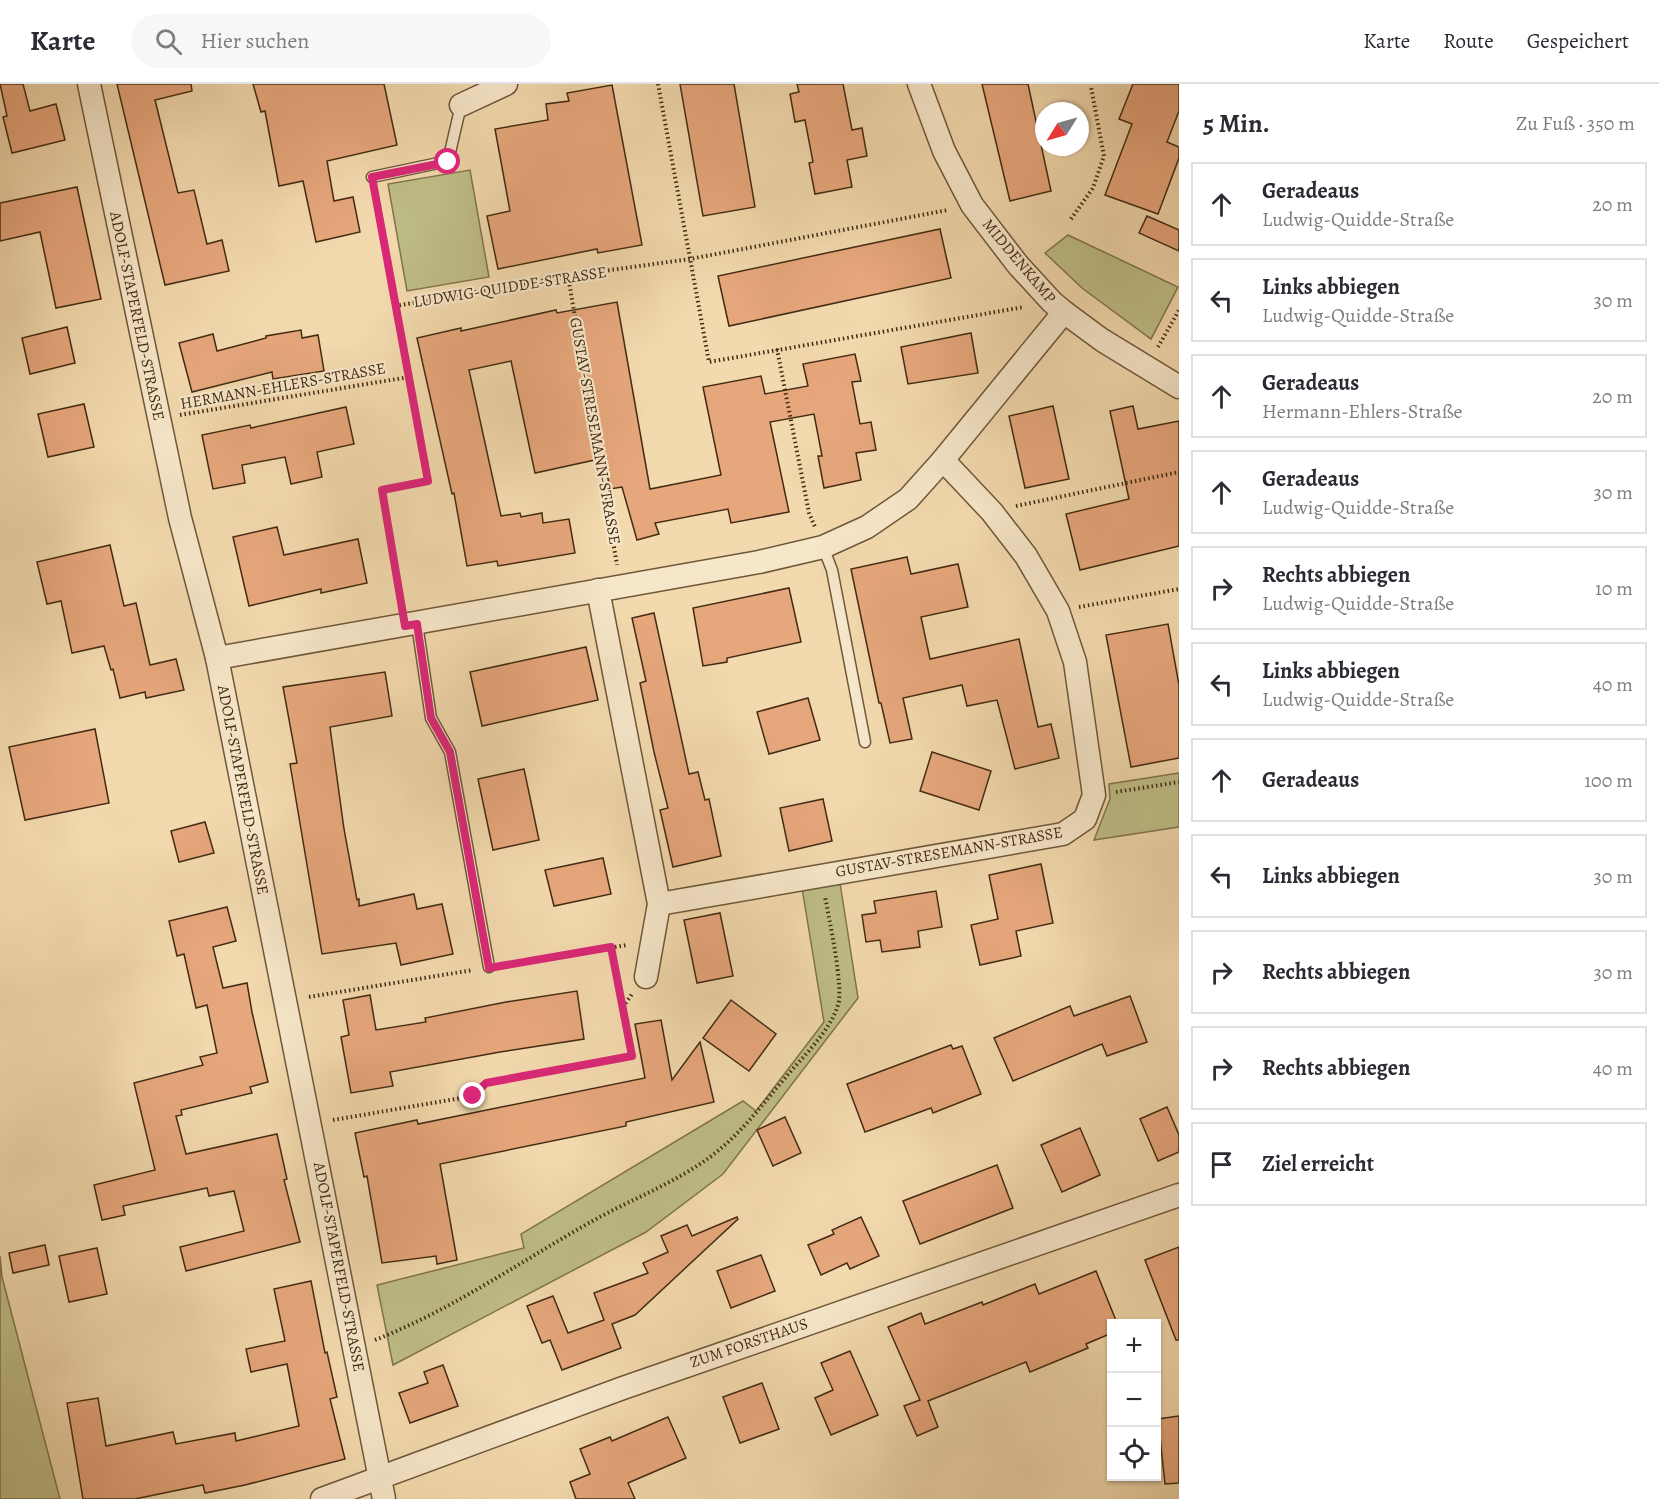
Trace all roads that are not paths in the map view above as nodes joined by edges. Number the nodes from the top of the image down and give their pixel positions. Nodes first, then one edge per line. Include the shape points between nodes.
1 (89, 84) edge
2 (506, 84) edge
3 (919, 84) edge
4 (461, 105) joint
5 (372, 177) road end
6 (1058, 307) junction
7 (1179, 387) edge
8 (943, 460) junction
9 (823, 547) junction
10 (598, 590) junction
11 (411, 625) junction
12 (217, 658) junction
13 (865, 742) dead end
14 (659, 904) junction
15 (489, 968) road end
16 (646, 977) dead end
17 (1179, 1195) edge
18 (383, 1488) edge
19 (322, 1499) edge

1 - 12 street, ADOLF-STAPERFELD-STRASSE via 159,419
2 - 4 street
3 - 6 street, MIDDENKAMP via 944,151 972,205 1018,265
4 - 5 lane via 448,162
6 - 7 street, MIDDENKAMP via 1102,340
6 - 8 street
8 - 9 street via 908,499 867,527
8 - 14 street, GUSTAV-STRESEMANN-STRASSE via 992,512 1026,556 1058,611 1076,662 1094,795 1085,819 1063,834
9 - 10 street
9 - 13 lane via 832,570
10 - 11 street
10 - 14 street
11 - 12 street
11 - 15 lane via 431,718 450,752
12 - 18 street, ADOLF-STAPERFELD-STRASSE
14 - 16 street
17 - 18 street, ZUM FORSTHAUS via 645,1380
18 - 19 street, ZUM FORSTHAUS

